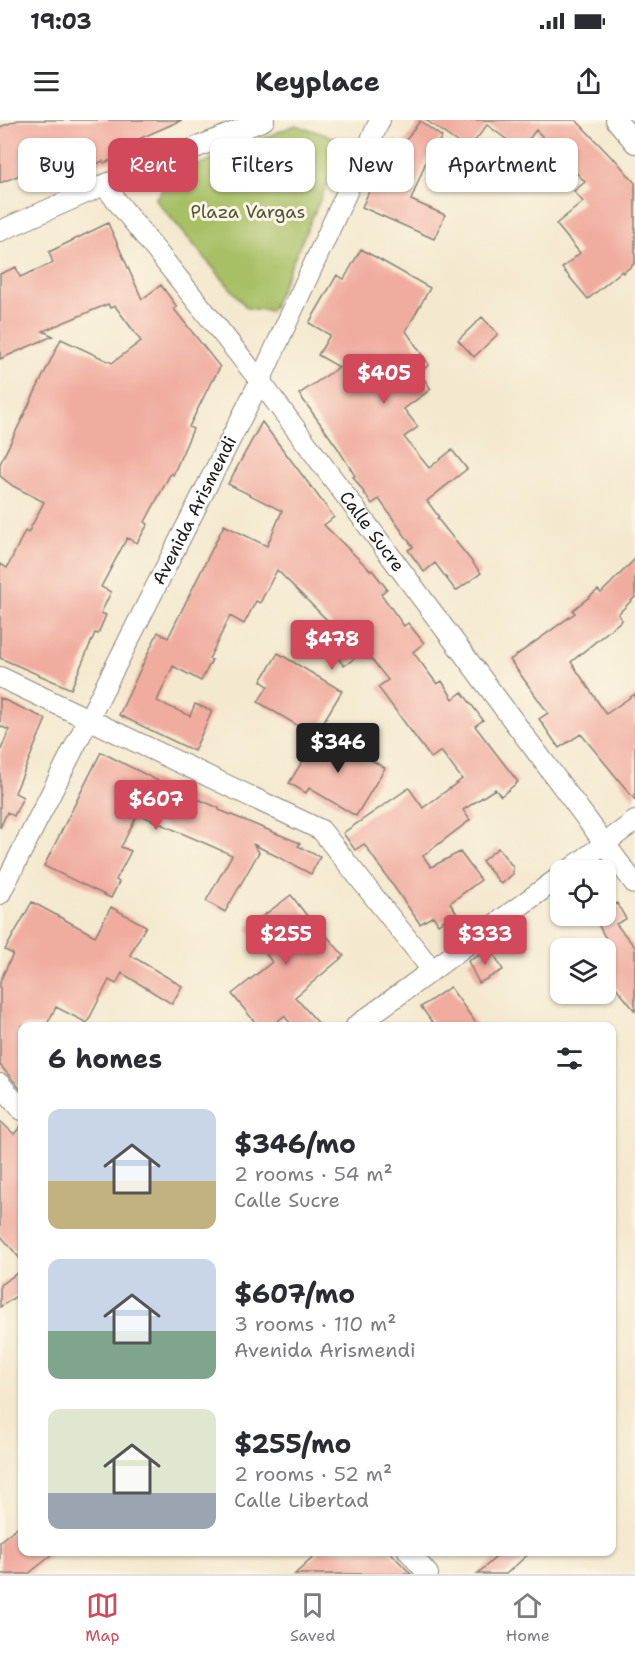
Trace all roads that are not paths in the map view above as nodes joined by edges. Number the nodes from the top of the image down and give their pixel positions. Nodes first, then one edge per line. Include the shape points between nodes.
1 (264, 120) edge
2 (380, 120) edge
3 (616, 120) edge
4 (635, 143) edge
5 (104, 184) junction
6 (0, 231) edge
7 (260, 381) junction
8 (0, 677) edge
9 (88, 720) junction
10 (635, 820) edge
11 (605, 844) junction
12 (583, 860) edge
13 (550, 884) edge
14 (635, 884) edge
15 (0, 894) edge
16 (432, 970) junction
17 (361, 1022) edge
18 (0, 1084) edge
19 (18, 1105) edge
20 (412, 1556) edge
21 (428, 1574) edge

1 - 5 street
2 - 7 street, Avenida Arismendi
3 - 4 street
5 - 6 street
5 - 7 street, Calle Sucre
7 - 9 street, Avenida Arismendi
7 - 11 street, Calle Sucre
8 - 9 street
9 - 15 street, Avenida Arismendi
9 - 16 street via 321,830
10 - 11 street
11 - 12 street
11 - 14 street, Calle Sucre
13 - 16 street
16 - 17 street
18 - 19 street
20 - 21 street

